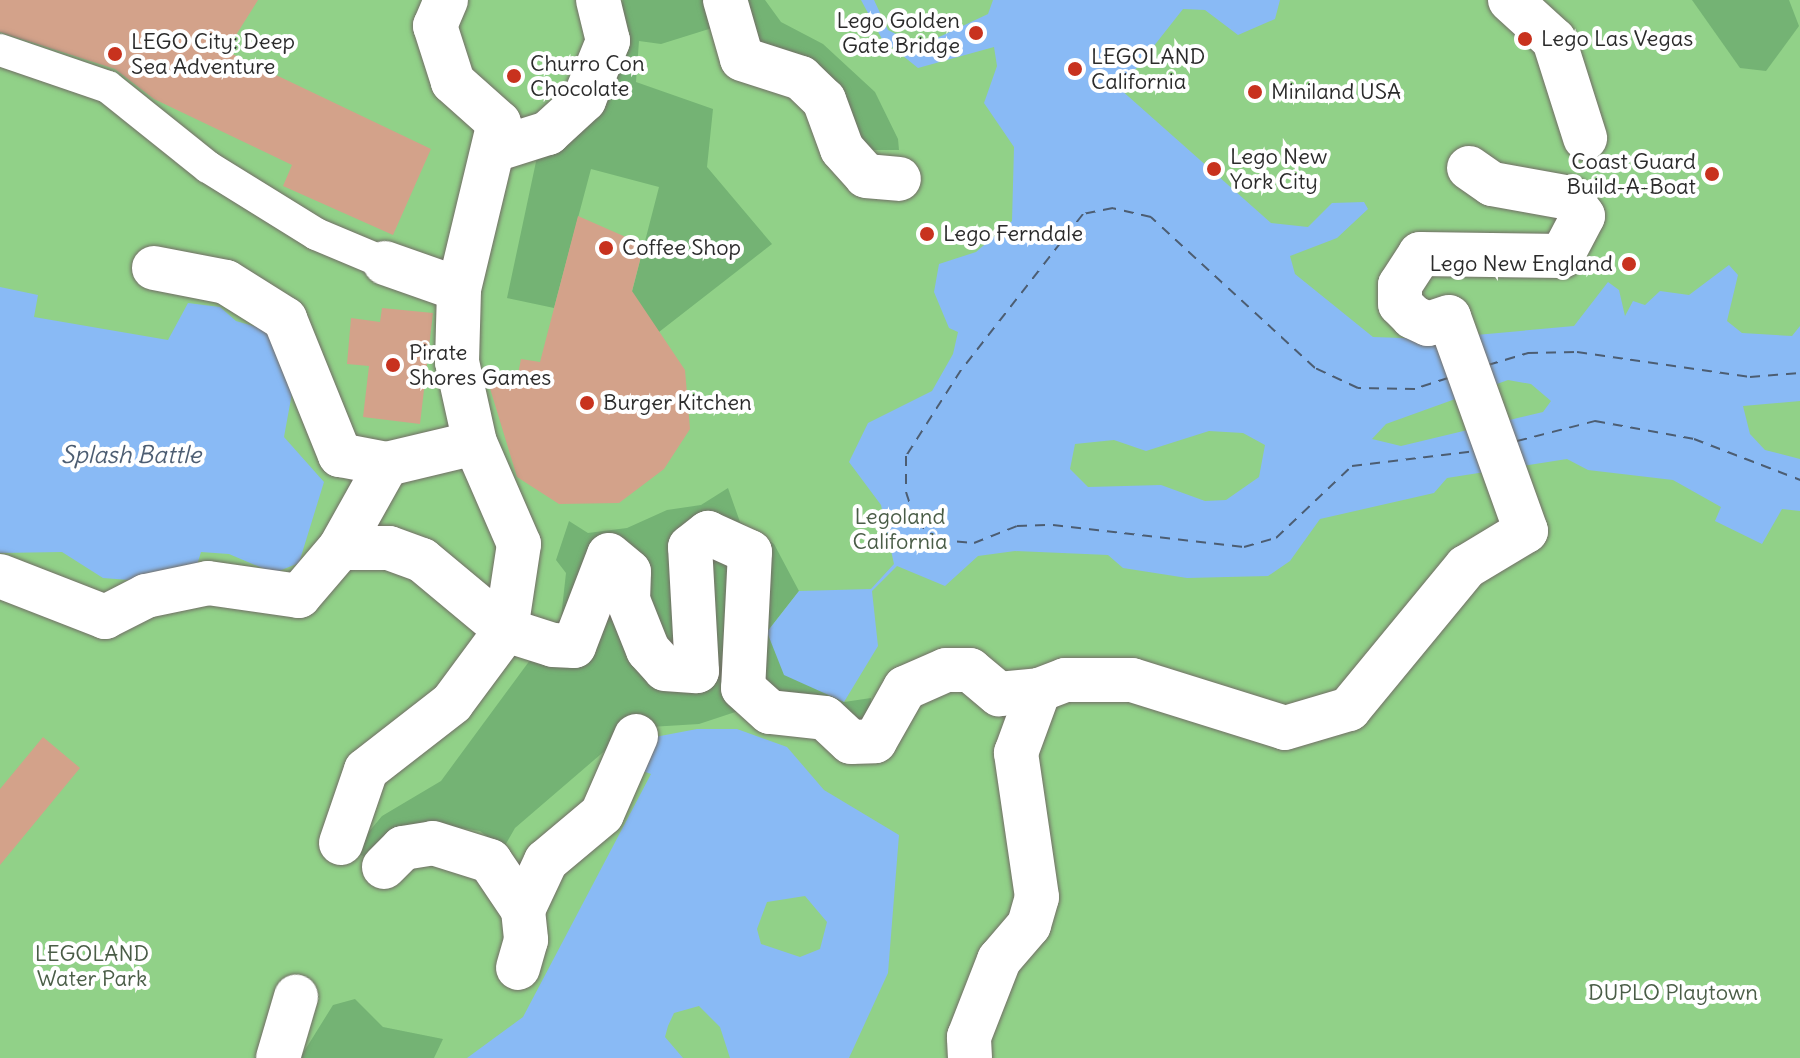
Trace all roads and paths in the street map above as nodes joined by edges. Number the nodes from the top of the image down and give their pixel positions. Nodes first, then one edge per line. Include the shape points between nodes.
1 (446, 0) edge
2 (598, 0) edge
3 (725, 0) edge
4 (1510, 0) edge
5 (0, 50) edge
6 (1585, 138) dead end
7 (494, 150) junction
8 (1469, 168) dead end
9 (899, 179) dead end
10 (385, 263) joint
11 (154, 268) dead end
12 (459, 289) junction
13 (475, 443) junction
14 (387, 464) junction
15 (340, 548) junction
16 (0, 576) edge
17 (506, 630) junction
18 (1039, 690) junction
19 (636, 736) dead end
20 (341, 843) dead end
21 (384, 867) dead end
22 (523, 910) junction
23 (518, 968) dead end
24 (296, 997) dead end
25 (278, 1058) edge
26 (970, 1058) edge

1 - 7 street via 435,26 453,82 499,123
2 - 7 street via 608,41 584,100 548,133
3 - 9 street via 742,59 801,78 824,100 842,149 866,176
4 - 6 street via 1554,40
5 - 10 lane via 108,87 208,167 316,234
7 - 12 street
8 - 18 street via 1492,184 1570,198 1583,216 1575,240 1553,258 1420,254 1405,267 1400,304 1428,324 1447,311 1526,531 1466,567 1349,709 1285,728 1132,680 1065,680
10 - 12 street
11 - 14 street via 226,282 285,319 340,455
12 - 13 street via 457,362
13 - 14 street
13 - 17 street via 519,544
14 - 15 street
15 - 16 street via 299,596 208,583 146,596 105,617
15 - 17 street via 389,548 422,560
17 - 18 street via 574,646 609,555 629,572 628,600 648,650 665,669 697,671 690,547 708,533 750,552 743,688 770,712 825,718 851,742 875,741 905,688 934,674 970,670 999,694
17 - 20 street via 452,703 366,770
18 - 26 street via 1016,753 1037,897 1029,925 999,960 969,1037
19 - 22 street via 602,814 546,861
21 - 22 street via 403,848 463,847 490,861
22 - 23 street via 526,940
24 - 25 street

